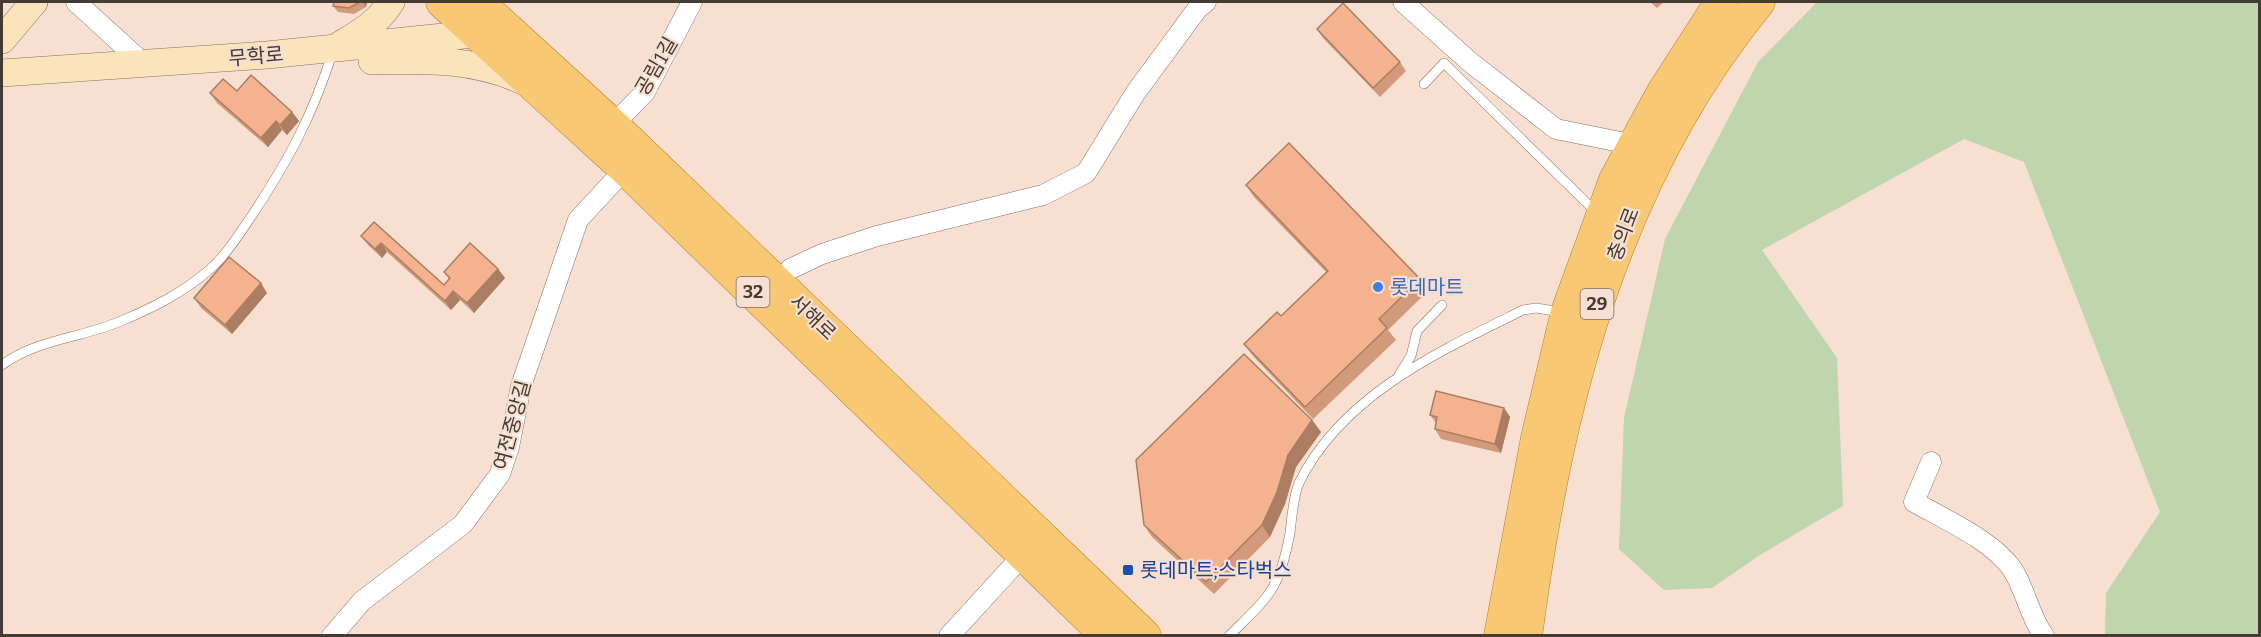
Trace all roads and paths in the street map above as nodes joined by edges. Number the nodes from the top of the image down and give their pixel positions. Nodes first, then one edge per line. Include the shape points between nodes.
1 (34, 2) edge
2 (76, 2) edge
3 (391, 2) edge
4 (442, 2) edge
5 (478, 2) edge
6 (692, 2) edge
7 (1206, 2) edge
8 (1403, 2) edge
9 (1721, 2) edge
10 (1757, 3) edge
11 (509, 29) junction
12 (477, 34) junction
13 (2, 40) edge
14 (333, 49) junction
15 (145, 65) junction
16 (2, 73) edge
17 (1424, 84) dead end
18 (536, 88) junction
19 (613, 125) junction
20 (1635, 145) junction
21 (625, 169) junction
22 (1601, 217) junction
23 (790, 269) junction
24 (1442, 305) dead end
25 (1567, 312) junction
26 (2, 365) edge
27 (1397, 377) junction
28 (1931, 462) dead end
29 (1033, 545) junction
30 (1100, 634) edge
31 (333, 636) edge
32 (949, 636) edge
33 (1145, 636) edge
34 (1229, 636) edge
35 (1500, 636) edge
36 (1526, 636) edge
37 (2044, 636) edge

1 - 13 main road
2 - 15 street
3 - 14 main road via 369,28
4 - 12 main road, 서해로 / 32
5 - 11 main road, 서해로 / 32
6 - 19 street, 공림1길 via 645,92
7 - 23 street via 1136,92 1086,173 1043,195 877,236
8 - 20 street via 1470,62 1556,129
9 - 20 main road, 충의로 / 29 via 1663,92
10 - 36 main road, 충의로 / 29 via 1698,88 1641,186 1600,295 1576,371 1554,469 1537,552
11 - 12 main road, 무학로
11 - 19 main road, 서해로 / 32
12 - 14 main road, 무학로
12 - 18 main road, 서해로 / 32
14 - 15 main road, 무학로
14 - 18 main road via 348,61 436,59 483,66
14 - 26 lane via 318,99 293,151 231,247 209,271 168,301 117,323 56,339
15 - 16 main road, 무학로
17 - 22 lane via 1444,63
18 - 21 main road, 서해로 / 32
19 - 23 main road
19 - 29 main road, 서해로 / 32
20 - 22 main road, 충의로 / 29 via 1615,180
21 - 29 main road, 서해로 / 32
21 - 31 street, 여전중앙길 via 578,220 521,386 500,474 463,524 362,601
22 - 25 main road, 충의로 / 29
23 - 29 main road via 871,342 1040,508 1044,523
24 - 27 lane via 1417,331 1411,356
25 - 27 lane via 1523,310
25 - 35 main road, 충의로 / 29 via 1535,449
27 - 34 lane via 1358,409 1316,454 1298,486 1283,571 1271,594
28 - 37 street via 1914,502 1992,549 2012,569
29 - 30 main road, 서해로 / 32
29 - 32 street
29 - 33 main road, 서해로 / 32

